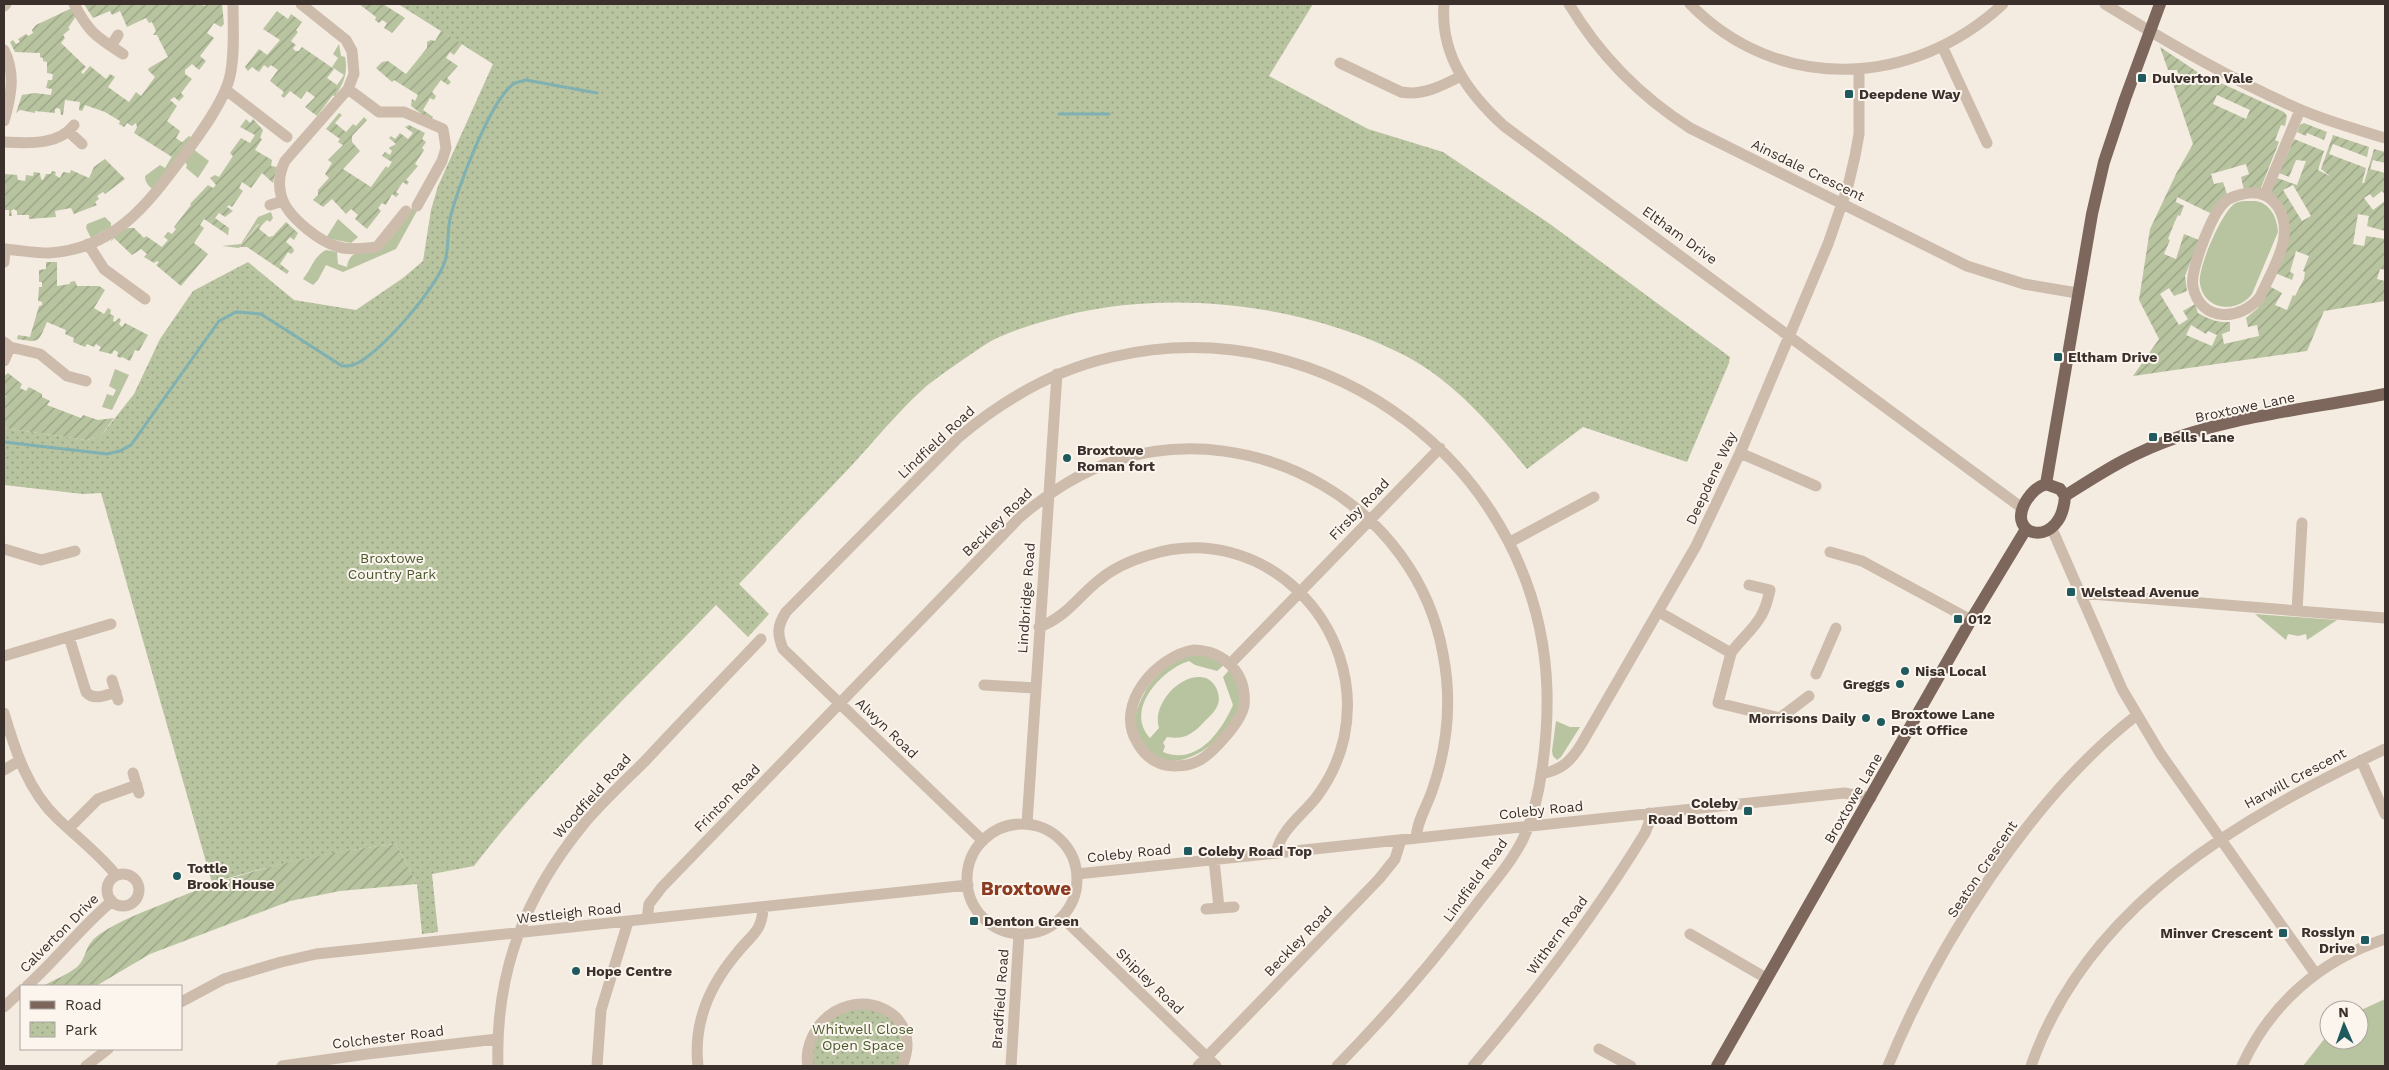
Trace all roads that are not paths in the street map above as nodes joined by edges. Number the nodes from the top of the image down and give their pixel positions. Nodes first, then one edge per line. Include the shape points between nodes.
1 (74, 4) edge
2 (232, 4) edge
3 (301, 4) edge
4 (1444, 4) edge
5 (1570, 4) edge
6 (1690, 4) edge
7 (2003, 4) edge
8 (2105, 4) edge
9 (2160, 4) edge
10 (2150, 30) junction
11 (118, 35) dead end
12 (111, 46) junction
13 (1943, 48) junction
14 (4, 50) edge
15 (124, 54) dead end
16 (1340, 63) dead end
17 (1859, 70) junction
18 (1461, 76) junction
19 (348, 89) junction
20 (226, 90) junction
21 (2300, 110) junction
22 (284, 117) dead end
23 (4, 121) edge
24 (275, 126) junction
25 (287, 137) dead end
26 (2385, 138) edge
27 (4, 142) edge
28 (1987, 143) dead end
29 (82, 144) dead end
30 (2264, 194) junction
31 (283, 200) junction
32 (1842, 204) junction
33 (270, 205) dead end
34 (417, 206) dead end
35 (406, 211) dead end
36 (88, 244) junction
37 (4, 249) edge
38 (4, 262) edge
39 (2077, 294) junction
40 (145, 299) dead end
41 (1789, 334) junction
42 (7, 344) edge
43 (4, 361) edge
44 (1057, 374) junction
45 (73, 378) junction
46 (86, 382) dead end
47 (69, 390) dead end
48 (2385, 394) edge
49 (1440, 448) junction
50 (1740, 453) junction
51 (2046, 484) junction
52 (1816, 486) dead end
53 (1048, 495) junction
54 (2065, 496) junction
55 (1594, 497) dead end
56 (2022, 508) junction
57 (1370, 520) junction
58 (2302, 523) dead end
59 (2026, 528) junction
60 (2052, 529) junction
61 (1510, 542) junction
62 (33, 546) dead end
63 (4, 551) edge
64 (75, 552) dead end
65 (1830, 552) dead end
66 (29, 558) junction
67 (1750, 584) dead end
68 (1301, 592) junction
69 (2079, 593) junction
70 (2298, 611) junction
71 (1659, 612) junction
72 (2385, 618) edge
73 (1971, 620) junction
74 (111, 624) dead end
75 (1039, 626) junction
76 (1836, 628) dead end
77 (778, 632) joint
78 (69, 637) junction
79 (761, 639) dead end
80 (1731, 652) junction
81 (4, 656) edge
82 (1230, 664) junction
83 (1816, 674) dead end
84 (112, 680) dead end
85 (984, 685) dead end
86 (1035, 688) junction
87 (1809, 696) dead end
88 (839, 703) junction
89 (4, 713) edge
90 (2138, 715) junction
91 (2385, 749) edge
92 (2361, 760) junction
93 (19, 761) junction
94 (4, 770) edge
95 (133, 773) dead end
96 (1541, 774) junction
97 (1870, 798) junction
98 (1649, 813) junction
99 (2385, 814) edge
100 (1027, 824) junction
101 (1528, 826) junction
102 (69, 828) junction
103 (1416, 838) junction
104 (2222, 838) junction
105 (1402, 840) junction
106 (983, 841) junction
107 (1276, 853) junction
108 (1214, 860) junction
109 (1077, 874) junction
110 (116, 875) junction
111 (968, 885) junction
112 (112, 901) junction
113 (1234, 906) dead end
114 (762, 908) junction
115 (1219, 908) junction
116 (1206, 909) dead end
117 (1062, 917) junction
118 (647, 919) junction
119 (628, 922) junction
120 (517, 934) junction
121 (1020, 934) junction
122 (1690, 934) dead end
123 (2385, 939) edge
124 (2316, 973) junction
125 (1766, 978) junction
126 (28, 985) edge
127 (20, 993) edge
128 (182, 1001) edge
129 (4, 1007) edge
130 (497, 1039) junction
131 (1599, 1048) dead end
132 (107, 1050) edge
133 (1207, 1057) junction
134 (86, 1066) edge
135 (282, 1066) edge
136 (498, 1066) edge
137 (597, 1066) edge
138 (698, 1066) edge
139 (808, 1066) edge
140 (902, 1066) edge
141 (1010, 1066) edge
142 (1198, 1066) edge
143 (1216, 1066) edge
144 (1337, 1066) edge
145 (1472, 1066) edge
146 (1631, 1066) edge
147 (1717, 1066) edge
148 (1888, 1066) edge
149 (2031, 1066) edge
150 (2242, 1066) edge

1 - 12 street via 90,31
2 - 20 street via 232,58
3 - 19 street via 346,40 352,51 354,74
4 - 18 street, Eltham Drive via 1446,36
5 - 32 street, Ainsdale Crescent via 1606,56 1663,110 1690,128
6 - 17 street via 1735,40 1774,58 1807,66
7 - 13 street
8 - 10 street
9 - 10 main road
10 - 21 street
10 - 39 main road via 2104,162
11 - 12 street
12 - 15 street
13 - 17 street via 1910,60
13 - 28 street
14 - 23 street via 11,67 12,81
16 - 18 street via 1410,94 1438,88
17 - 32 street, Deepdene Way via 1859,134
18 - 41 street, Eltham Drive via 1476,99 1504,126
19 - 31 street via 285,161 280,184
19 - 34 street via 379,112 404,112 443,129 446,148
20 - 24 street
20 - 36 street via 192,145 143,208 114,232
21 - 26 street
21 - 30 street
22 - 24 street
24 - 25 street
27 - 29 street via 33,144 61,136 71,128
30 - 30 street via 2284,219 2286,235 2260,297 2256,303 2229,316 2207,311 2197,299 2192,273 2217,211 2232,197
31 - 33 street
31 - 35 street via 289,211 342,253 377,247
32 - 39 street, Ainsdale Crescent via 1986,273
32 - 41 street, Deepdene Way
36 - 37 street via 47,253
36 - 40 street via 104,269
37 - 38 street
39 - 51 main road
41 - 50 street, Deepdene Way
41 - 56 street, Eltham Drive
42 - 43 street
42 - 45 street via 40,354
44 - 49 street, Lindfield Road via 1099,360 1139,352 1217,348 1258,353 1334,377 1373,397 1414,425
44 - 53 street, Lindbridge Road
44 - 77 street, Lindfield Road via 1002,404 959,437 786,612
45 - 46 street
45 - 47 street
48 - 54 main road, Broxtowe Lane via 2244,420 2186,435 2142,451
49 - 57 street, Firsby Road
49 - 61 street, Lindfield Road via 1474,485
50 - 52 street
50 - 71 street, Deepdene Way via 1696,546
51 - 54 main road via 2060,489
51 - 56 main road via 2032,492
53 - 57 street, Beckley Road via 1071,480 1118,460 1174,449 1209,448 1251,455 1298,471 1341,495
53 - 75 street, Lindbridge Road
53 - 88 street, Beckley Road via 1020,518
54 - 60 main road via 2063,510
55 - 61 street
56 - 59 main road via 2021,521
57 - 68 street, Firsby Road
57 - 103 street, Beckley Road via 1398,552 1420,588 1436,627 1444,661 1448,706 1446,741
58 - 70 street
59 - 60 main road via 2039,533
59 - 73 main road, Broxtowe Lane
60 - 69 street
61 - 96 street, Lindfield Road via 1529,588 1544,653 1548,714
62 - 66 street
63 - 66 street
64 - 66 street via 47,560
65 - 73 street via 1862,561
67 - 80 street via 1770,590 1757,622
68 - 75 street via 1279,574 1243,558 1206,549 1172,550 1137,559 1116,570 1099,580 1063,615
68 - 82 street, Firsby Road
68 - 107 street via 1323,620 1340,655 1347,684 1347,714 1334,767 1315,798 1281,836
69 - 70 street
69 - 90 street via 2122,689
70 - 72 street
71 - 80 street
71 - 96 street, Deepdene Way via 1572,759 1559,770
73 - 97 main road, Broxtowe Lane
74 - 78 street
75 - 86 street, Lindbridge Road
76 - 83 street
77 - 88 street, Alwyn Road via 783,649
78 - 81 street
78 - 84 street via 89,696 117,696
79 - 120 street, Woodfield Road via 584,824 547,874
80 - 87 street via 1718,703 1780,718
82 - 82 street via 1240,679 1244,706 1233,726 1207,754 1198,761 1176,766 1158,763 1142,751 1131,731 1130,713 1135,698 1150,677 1177,655 1194,650 1213,652
85 - 86 street
86 - 100 street, Lindbridge Road
88 - 106 street, Alwyn Road
88 - 118 street, Frinton Road via 662,887 649,904
89 - 93 street
90 - 104 street via 2160,753
90 - 148 street, Seaton Crescent via 2086,760 2039,813 2007,856 1961,925 1920,996
91 - 92 street, Harwill Crescent
92 - 99 street
92 - 104 street, Harwill Crescent via 2287,798
93 - 94 street
93 - 102 street via 42,801
95 - 102 street via 138,789 98,800
96 - 101 street, Lindfield Road
97 - 98 street, Coleby Road via 1844,793
97 - 125 main road, Broxtowe Lane
98 - 101 street, Coleby Road
98 - 145 street, Withern Road via 1645,833 1587,919 1523,1007
100 - 106 street via 1005,827
100 - 109 street via 1045,829 1061,840 1070,852
101 - 103 street, Coleby Road
101 - 144 street, Lindfield Road via 1506,866 1424,973
102 - 110 street
103 - 105 street, Coleby Road
104 - 124 street
104 - 149 street, Harwill Crescent via 2162,882 2098,948 2077,974 2051,1019
105 - 107 street, Coleby Road
105 - 133 street, Beckley Road via 1395,858 1379,879
106 - 111 street via 968,869
107 - 108 street, Coleby Road
108 - 109 street, Coleby Road
108 - 115 street
109 - 117 street via 1076,891
110 - 112 street via 107,887
110 - 112 street via 131,876 138,884 138,894 128,904 119,905
111 - 114 street, Westleigh Road
111 - 121 street via 977,909 991,924
112 - 126 street, Calverton Drive via 80,929 51,964
113 - 115 street
114 - 118 street, Westleigh Road
114 - 138 street via 760,926 719,976 706,1000 700,1022
115 - 116 street
117 - 121 street via 1041,930
117 - 133 street, Shipley Road
118 - 119 street, Westleigh Road
119 - 120 street, Westleigh Road
119 - 137 street via 601,1010
120 - 128 street, Westleigh Road via 316,954 224,980
120 - 130 street, Woodfield Road via 504,982
121 - 141 street, Bradfield Road
122 - 125 street
123 - 124 street
124 - 150 street via 2281,1005 2263,1028
125 - 147 main road, Broxtowe Lane
127 - 129 street, Calverton Drive
130 - 135 street, Colchester Road
130 - 136 street, Woodfield Road
131 - 146 street
132 - 134 street
133 - 142 street
133 - 143 street, Shipley Road
139 - 140 street via 809,1044 821,1023 840,1008 861,1003 885,1008 899,1021 907,1040

